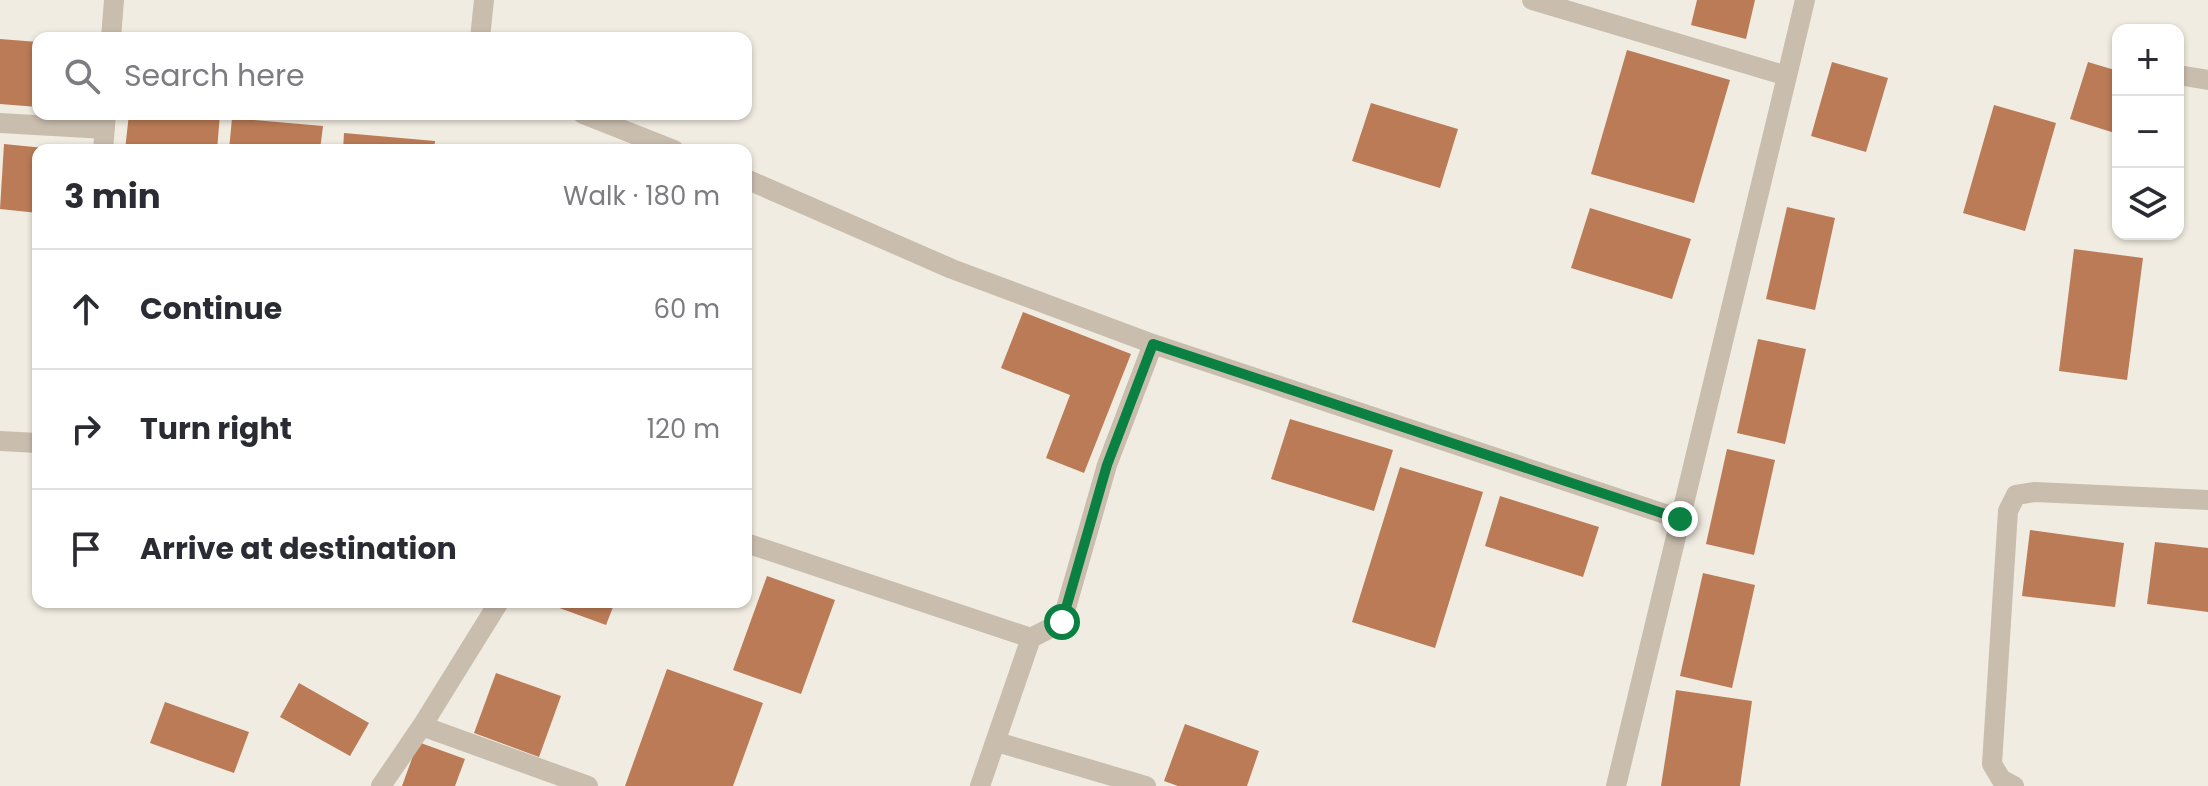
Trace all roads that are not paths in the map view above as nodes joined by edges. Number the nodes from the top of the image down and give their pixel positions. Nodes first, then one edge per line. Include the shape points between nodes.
1 (114, 0) edge
2 (484, 0) edge
3 (1532, 0) edge
4 (1805, 0) edge
5 (111, 32) edge
6 (481, 32) edge
7 (1787, 76) junction
8 (2184, 76) edge
9 (2208, 80) edge
10 (598, 120) edge
11 (0, 123) edge
12 (105, 131) edge
13 (659, 144) edge
14 (752, 182) edge
15 (1153, 344) junction
16 (0, 441) edge
17 (32, 443) edge
18 (2208, 500) edge
19 (1680, 519) junction
20 (752, 545) edge
21 (495, 608) edge
22 (1031, 638) junction
23 (422, 726) junction
24 (997, 742) junction
25 (381, 786) edge
26 (588, 786) edge
27 (980, 786) edge
28 (1146, 786) edge
29 (1616, 786) edge
30 (2014, 786) edge

1 - 5 street
2 - 6 street
3 - 7 street
4 - 7 street
7 - 19 street
8 - 9 street
10 - 13 street
11 - 12 street
14 - 15 street via 952,269
15 - 19 street
15 - 22 street via 1107,465 1062,622
16 - 17 street
18 - 30 street via 2016,495 2008,511 1992,764 2001,779
19 - 29 street
20 - 22 street
21 - 23 street
22 - 24 street
23 - 25 street
23 - 26 street
24 - 27 street
24 - 28 street

